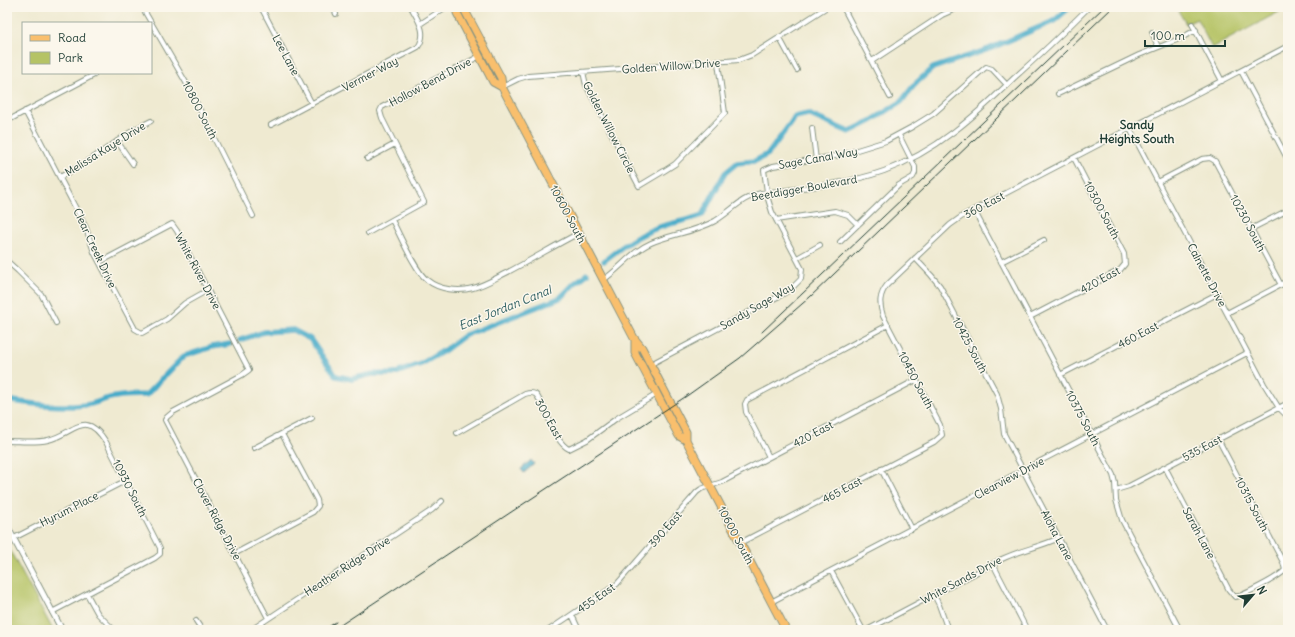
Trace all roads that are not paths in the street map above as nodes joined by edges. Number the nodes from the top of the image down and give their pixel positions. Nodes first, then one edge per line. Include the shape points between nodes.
1 (142, 7) edge
2 (261, 7) edge
3 (333, 7) edge
4 (411, 7) edge
5 (446, 7) edge
6 (457, 7) edge
7 (463, 7) edge
8 (827, 7) edge
9 (843, 7) edge
10 (960, 7) edge
11 (1089, 7) edge
12 (336, 14) dead end
13 (151, 22) edge
14 (152, 24) edge
15 (420, 24) junction
16 (1192, 24) dead end
17 (1196, 30) junction
18 (1152, 32) dead end
19 (779, 38) junction
20 (1288, 46) edge
21 (1158, 47) junction
22 (480, 56) junction
23 (872, 61) junction
24 (718, 62) junction
25 (796, 70) dead end
26 (1241, 71) junction
27 (584, 72) junction
28 (94, 75) dead end
29 (1222, 81) junction
30 (1007, 85) junction
31 (502, 88) junction
32 (1058, 94) dead end
33 (890, 97) dead end
34 (312, 104) junction
35 (25, 111) junction
36 (7, 121) edge
37 (151, 121) dead end
38 (271, 125) dead end
39 (812, 128) dead end
40 (1130, 129) junction
41 (899, 135) junction
42 (117, 141) junction
43 (395, 144) junction
44 (1074, 158) junction
45 (367, 159) dead end
46 (911, 159) junction
47 (816, 160) junction
48 (1288, 160) edge
49 (133, 164) dead end
50 (764, 170) joint
51 (60, 177) junction
52 (1158, 182) junction
53 (767, 192) junction
54 (974, 210) junction
55 (1288, 210) edge
56 (253, 216) dead end
57 (392, 220) junction
58 (776, 220) junction
59 (858, 225) junction
60 (1251, 229) junction
61 (368, 233) dead end
62 (578, 234) junction
63 (1044, 240) dead end
64 (840, 242) dead end
65 (820, 245) dead end
66 (796, 258) junction
67 (915, 258) junction
68 (7, 261) edge
69 (100, 262) junction
70 (1001, 262) junction
71 (1125, 264) joint
72 (603, 280) junction
73 (1288, 281) edge
74 (1280, 285) junction
75 (208, 290) junction
76 (1217, 294) junction
77 (1227, 314) junction
78 (1030, 317) junction
79 (56, 323) dead end
80 (888, 325) junction
81 (635, 340) junction
82 (1248, 353) junction
83 (651, 364) junction
84 (1060, 375) junction
85 (916, 380) junction
86 (657, 394) junction
87 (1288, 403) edge
88 (1279, 408) junction
89 (1288, 417) edge
90 (312, 418) dead end
91 (165, 420) joint
92 (457, 433) dead end
93 (282, 434) junction
94 (942, 435) joint
95 (1091, 435) junction
96 (1218, 439) junction
97 (686, 440) junction
98 (1007, 440) joint
99 (7, 441) edge
100 (254, 448) dead end
101 (769, 457) junction
102 (1165, 468) junction
103 (881, 469) junction
104 (1023, 470) junction
105 (125, 481) junction
106 (710, 486) junction
107 (1116, 490) junction
108 (442, 501) dead end
109 (7, 526) edge
110 (912, 528) junction
111 (14, 538) junction
112 (1059, 538) junction
113 (740, 543) junction
114 (234, 554) junction
115 (993, 564) junction
116 (831, 571) junction
117 (623, 578) joint
118 (87, 594) junction
119 (934, 595) junction
120 (1235, 597) joint
121 (771, 602) junction
122 (52, 612) junction
123 (572, 615) junction
124 (268, 618) junction
125 (196, 621) dead end
126 (112, 629) edge
127 (62, 630) edge
128 (202, 630) edge
129 (251, 630) edge
130 (549, 630) edge
131 (580, 630) edge
132 (786, 630) edge
133 (863, 630) edge
134 (867, 630) edge
135 (948, 630) edge
136 (1027, 630) edge
137 (1107, 630) edge
138 (1180, 630) edge

1 - 13 street, 10800 South
2 - 34 street, Lee Lane
3 - 12 street
4 - 15 street
5 - 15 street
6 - 22 main road, 10600 South via 457,13
7 - 31 main road, 10600 South via 501,78
8 - 19 street, Golden Willow Drive
9 - 23 street
10 - 23 street via 942,15
11 - 30 street, Beetdigger Boulevard
14 - 56 street, 10800 South via 188,86
15 - 34 street, Vermer Way via 422,42 413,51
16 - 17 street
17 - 21 street
17 - 29 street
18 - 21 street
19 - 24 street, Golden Willow Drive via 744,59
19 - 25 street
20 - 26 street, 360 East
21 - 32 street
22 - 31 main road, 10600 South via 493,82
22 - 43 street, Hollow Bend Drive via 382,108 380,115
23 - 33 street
24 - 27 street, Golden Willow Drive
24 - 27 street, Golden Willow Circle via 725,113 675,164 639,186 586,85
26 - 29 street, 360 East
26 - 48 street
27 - 31 street, Golden Willow Drive via 528,76
28 - 35 street
29 - 40 street, 360 East
30 - 41 street, Sage Canal Way via 991,68 985,68 942,107
30 - 46 street, Beetdigger Boulevard via 962,126 938,144
31 - 62 main road, 10600 South
34 - 38 street, Vermer Way
35 - 36 street
35 - 51 street, Clear Creek Drive
37 - 42 street, Melissa Kaye Drive
39 - 47 street
40 - 44 street, 360 East
40 - 52 street, Calnette Drive
41 - 46 street
41 - 47 street, Sage Canal Way via 864,149
42 - 49 street
42 - 51 street, Melissa Kaye Drive
43 - 45 street
43 - 57 street, Hollow Bend Drive via 424,202
44 - 54 street, 360 East
44 - 71 street, 10300 South via 1124,254
46 - 53 street, Beetdigger Boulevard via 857,179
46 - 59 street via 916,169 914,175 899,185
47 - 50 street, Sage Canal Way via 773,166
50 - 53 street, Sandy Sage Way
51 - 69 street, Clear Creek Drive via 88,231 92,248
52 - 60 street, 10230 South via 1202,159 1210,158 1215,161
52 - 76 street, Calnette Drive
53 - 58 street, Sandy Sage Way
53 - 72 street, Beetdigger Boulevard via 745,198 703,227 645,246
54 - 67 street, 360 East via 950,225
54 - 70 street, 10375 South
55 - 60 street
57 - 61 street, Hollow Bend Drive
57 - 62 street via 422,276 433,285 457,290 481,286
58 - 59 street via 835,211 848,215
58 - 66 street, Sandy Sage Way
59 - 64 street
60 - 74 street, 10230 South
62 - 72 main road, 10600 South
63 - 70 street
65 - 66 street
66 - 83 street, Sandy Sage Way via 803,274 792,288
67 - 80 street, 360 East via 881,294 881,310
67 - 98 street, 10425 South via 940,286 997,394
68 - 79 street via 41,294
69 - 75 street, White River Drive via 172,224
69 - 75 street, Clear Creek Drive via 134,327 142,333
70 - 78 street, 10375 South
71 - 78 street, 420 East via 1120,270
72 - 81 main road, 10600 South
73 - 74 street
74 - 77 street
75 - 91 street, White River Drive via 249,370 173,412
76 - 77 street, Calnette Drive
76 - 84 street, 460 East
77 - 82 street, Calnette Drive
78 - 84 street, 10375 South
80 - 85 street, 10450 South
80 - 101 street via 750,398 745,404 746,412
81 - 83 main road, 10600 South
81 - 86 main road, 10600 South via 635,353
82 - 88 street, Calnette Drive
82 - 95 street, Clearview Drive
83 - 97 main road, 10600 South via 686,432
84 - 95 street, 10375 South
85 - 94 street, 10450 South via 940,425
85 - 101 street, 420 East
86 - 92 street, 300 East via 569,449 562,443 542,404 535,394 530,393
86 - 97 main road, 10600 South via 679,436
87 - 88 street, 535 East
88 - 89 street, Calnette Drive
88 - 96 street, 535 East
90 - 93 street
91 - 114 street, Clover Ridge Drive
93 - 100 street
93 - 114 street via 318,506 313,512
94 - 103 street, 465 East via 934,442
95 - 104 street, Clearview Drive
95 - 107 street, 10375 South via 1113,475
96 - 102 street, 535 East
96 - 120 street, 10315 South via 1285,570
97 - 106 main road, 10600 South
98 - 104 street, Aloha Lane
99 - 105 street, 10930 South via 42,441 86,424 103,438
101 - 106 street, 420 East
102 - 107 street, 535 East
102 - 120 street, Sarah Lane
103 - 110 street
103 - 113 street, 465 East
104 - 110 street, Clearview Drive
104 - 112 street, Aloha Lane
105 - 111 street, Hyrum Place
105 - 118 street, 10930 South via 159,546 160,554
106 - 113 main road, 10600 South
106 - 117 street, 390 East via 696,492
107 - 138 street, 10375 South via 1122,520
108 - 124 street, Heather Ridge Drive
109 - 111 street
110 - 116 street, Clearview Drive
111 - 122 street
112 - 115 street, White Sands Drive
112 - 137 street, Aloha Lane
113 - 121 main road, 10600 South
114 - 124 street, Clover Ridge Drive
115 - 119 street, White Sands Drive
115 - 136 street
116 - 121 street, Clearview Drive
116 - 133 street
117 - 123 street, 455 East
118 - 122 street
118 - 126 street via 98,614
119 - 134 street, White Sands Drive
119 - 135 street
121 - 132 main road, 10600 South
122 - 127 street
123 - 130 street, 455 East
123 - 131 street
124 - 129 street, Heather Ridge Drive
125 - 128 street

